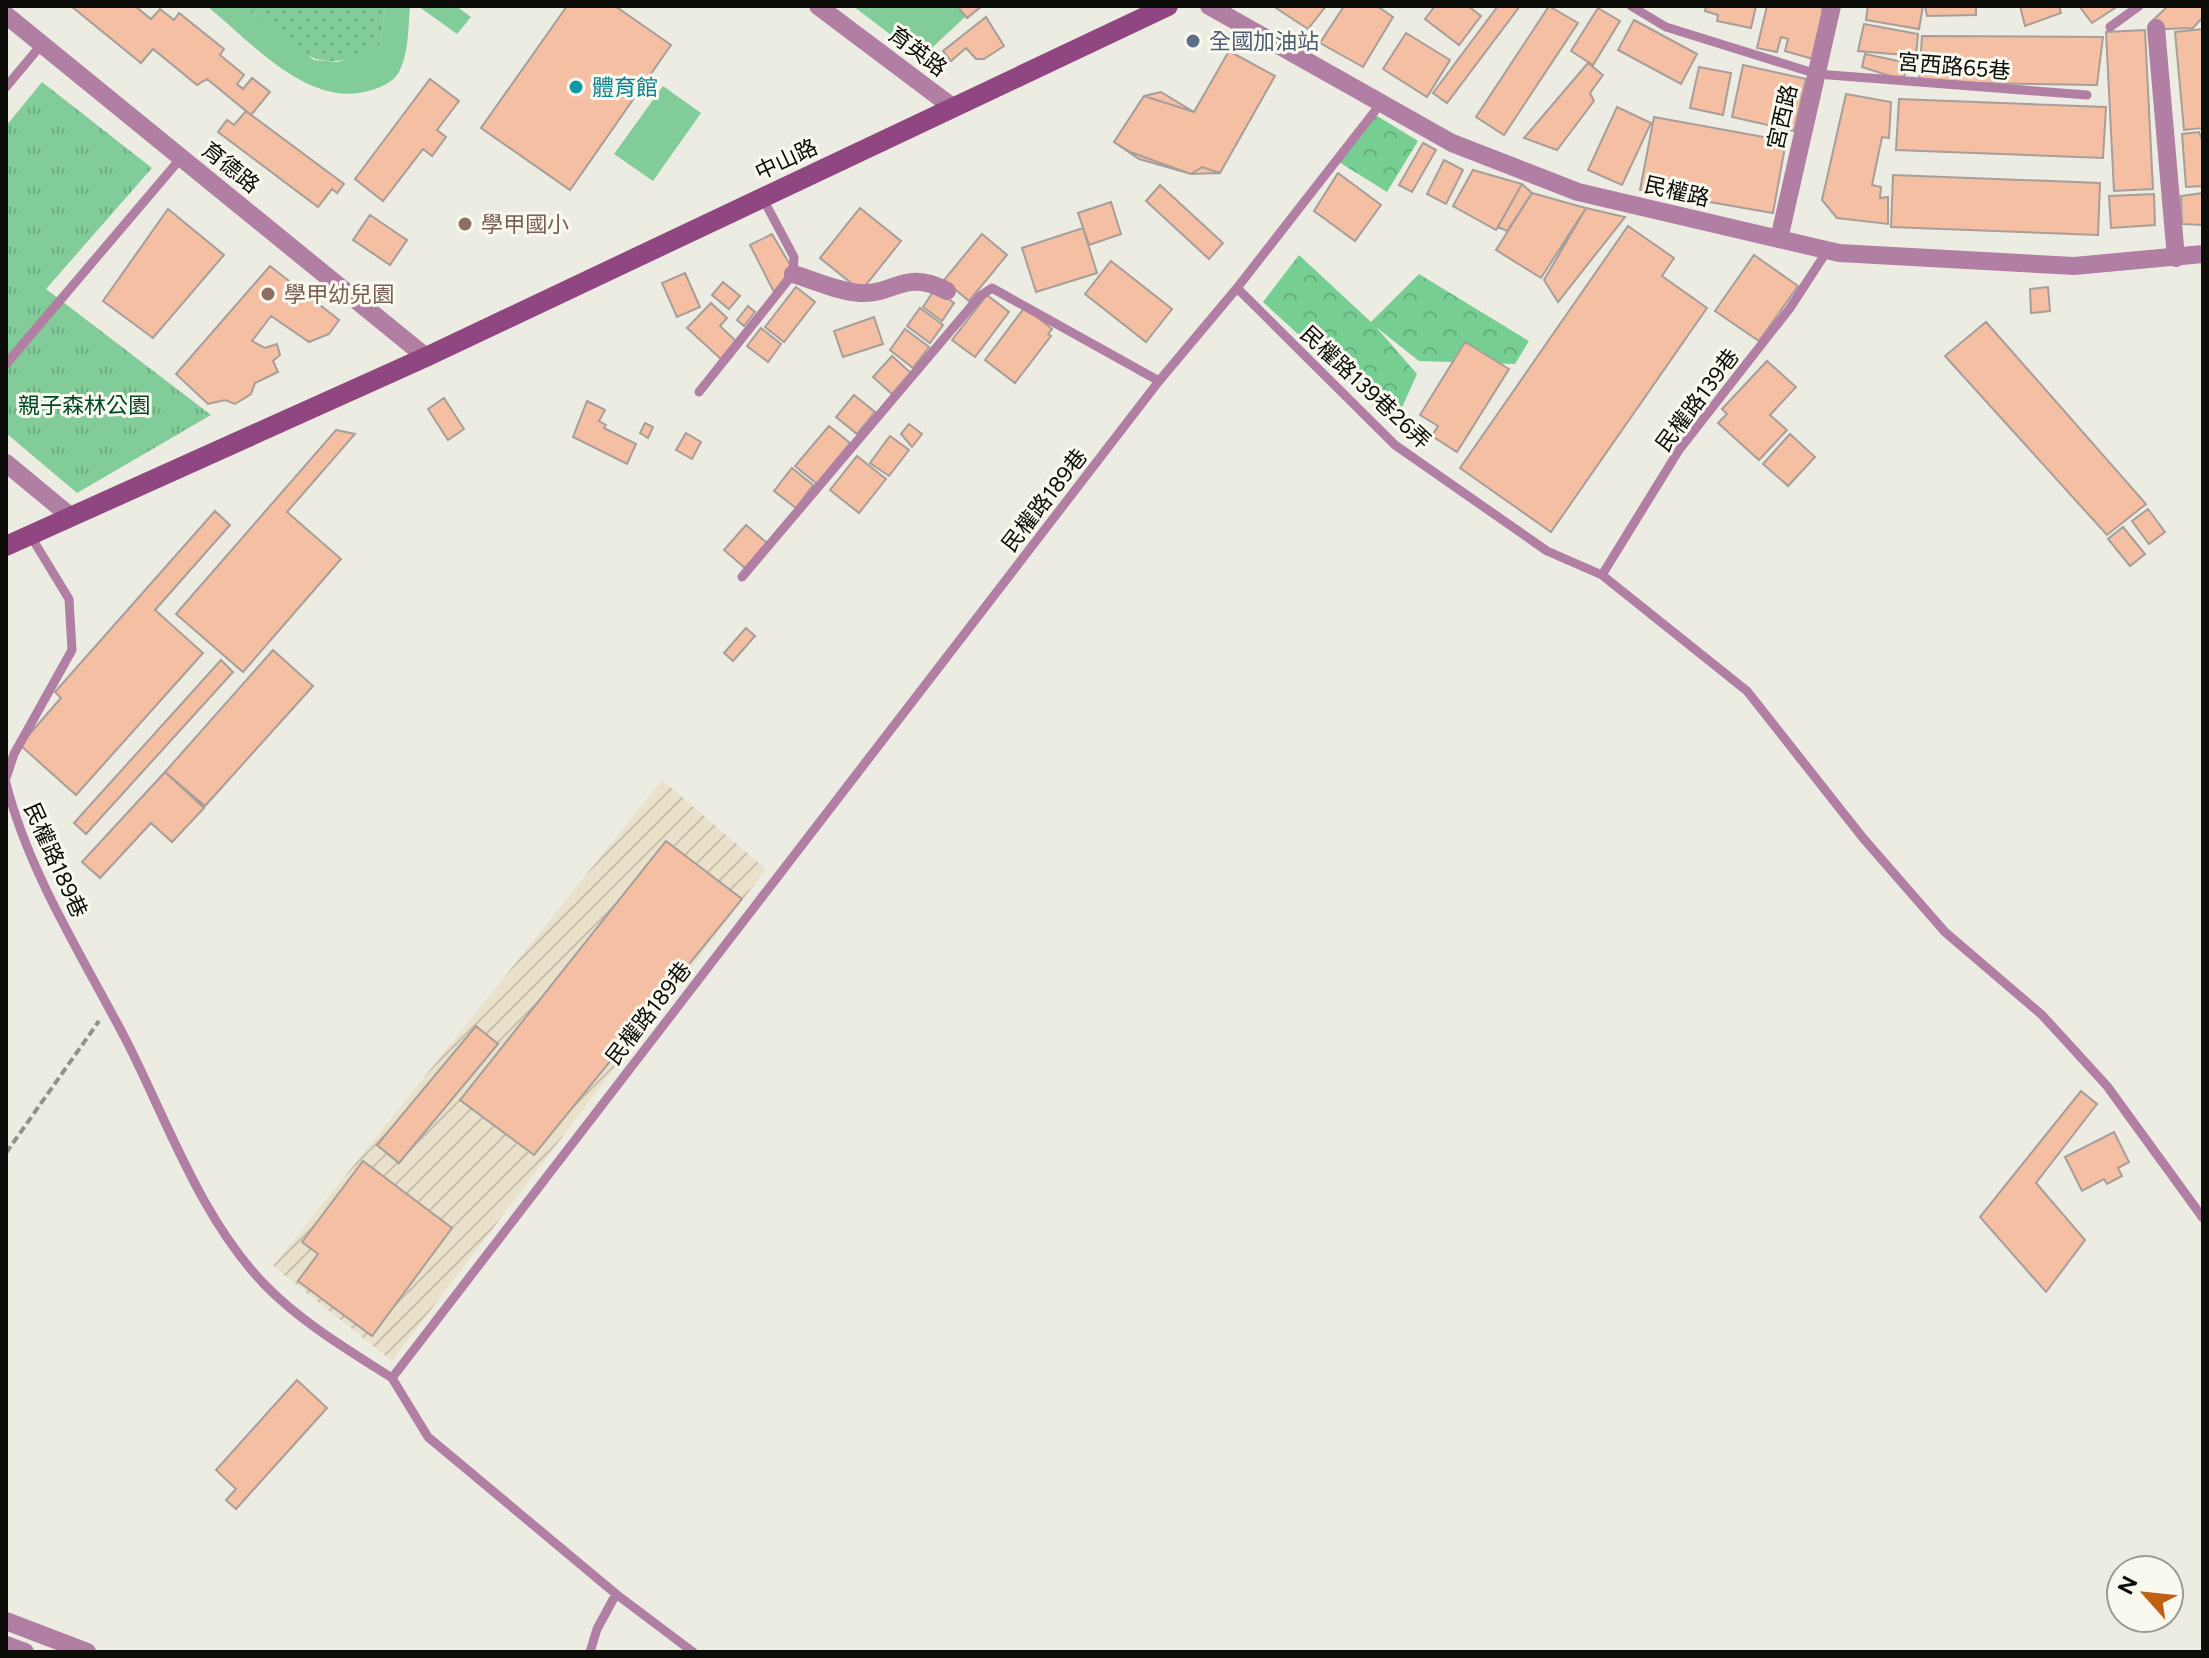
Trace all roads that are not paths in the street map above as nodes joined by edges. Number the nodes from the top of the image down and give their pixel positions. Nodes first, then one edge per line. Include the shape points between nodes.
1 (818, 6) edge
2 (1168, 6) edge
3 (1209, 6) edge
4 (1631, 6) edge
5 (1832, 6) edge
6 (2139, 6) edge
7 (6, 15) edge
8 (2110, 27) dead end
9 (2156, 28) dead end
10 (42, 44) junction
11 (1817, 74) junction
12 (6, 87) edge
13 (2087, 95) dead end
14 (1382, 101) junction
15 (951, 106) junction
16 (181, 158) junction
17 (762, 197) junction
18 (1779, 239) junction
19 (1827, 251) junction
20 (2203, 254) edge
21 (2176, 258) junction
22 (793, 274) junction
23 (1237, 288) junction
24 (947, 291) dead end
25 (426, 357) junction
26 (6, 364) edge
27 (1159, 381) junction
28 (699, 392) dead end
29 (6, 463) edge
30 (70, 516) junction
31 (30, 535) junction
32 (6, 546) edge
33 (1602, 575) junction
34 (742, 577) dead end
35 (6, 781) edge
36 (2203, 1218) edge
37 (392, 1378) junction
38 (616, 1594) junction
39 (6, 1621) edge
40 (6, 1645) edge
41 (25, 1652) edge
42 (87, 1652) edge
43 (590, 1652) edge
44 (693, 1652) edge

1 - 15 street, 育英路
2 - 15 main road, 中山路
3 - 14 street, 民權路
4 - 11 lane, 宮西路65巷 via 1666,27
5 - 11 street, 宮西路
6 - 8 lane
7 - 10 street, 育德路
9 - 21 street
10 - 12 lane
10 - 16 street, 育德路
11 - 13 lane, 宮西路65巷
11 - 18 street, 宮西路
14 - 18 street, 民權路 via 1452,143 1578,192
14 - 23 lane, 民權路189巷
15 - 17 main road, 中山路
16 - 25 street, 育德路
16 - 26 lane
17 - 22 lane via 794,257
17 - 25 main road, 中山路
18 - 19 street, 民權路
19 - 21 street, 民權路 via 2074,266
19 - 33 lane, 民權路139巷 via 1790,308 1679,450
20 - 21 street, 民權路
22 - 24 street via 862,294 899,283 930,282
22 - 28 lane
23 - 27 lane, 民權路189巷
23 - 33 lane, 民權路139巷26弄 via 1395,445 1547,551
25 - 30 main road, 中山路
27 - 34 lane via 992,288
27 - 37 lane, 民權路189巷
29 - 30 street
30 - 31 main road, 中山路
31 - 32 main road, 中山路
31 - 35 lane, 民權路189巷 via 69,599 72,650 14,754
33 - 36 lane, 民權路139巷26弄 via 1747,691 1945,932 2042,1015 2107,1086
35 - 37 lane, 民權路189巷 via 15,818 224,1236 265,1285 329,1338
37 - 38 lane via 428,1437
38 - 43 lane
38 - 44 lane
39 - 42 street
40 - 41 street

